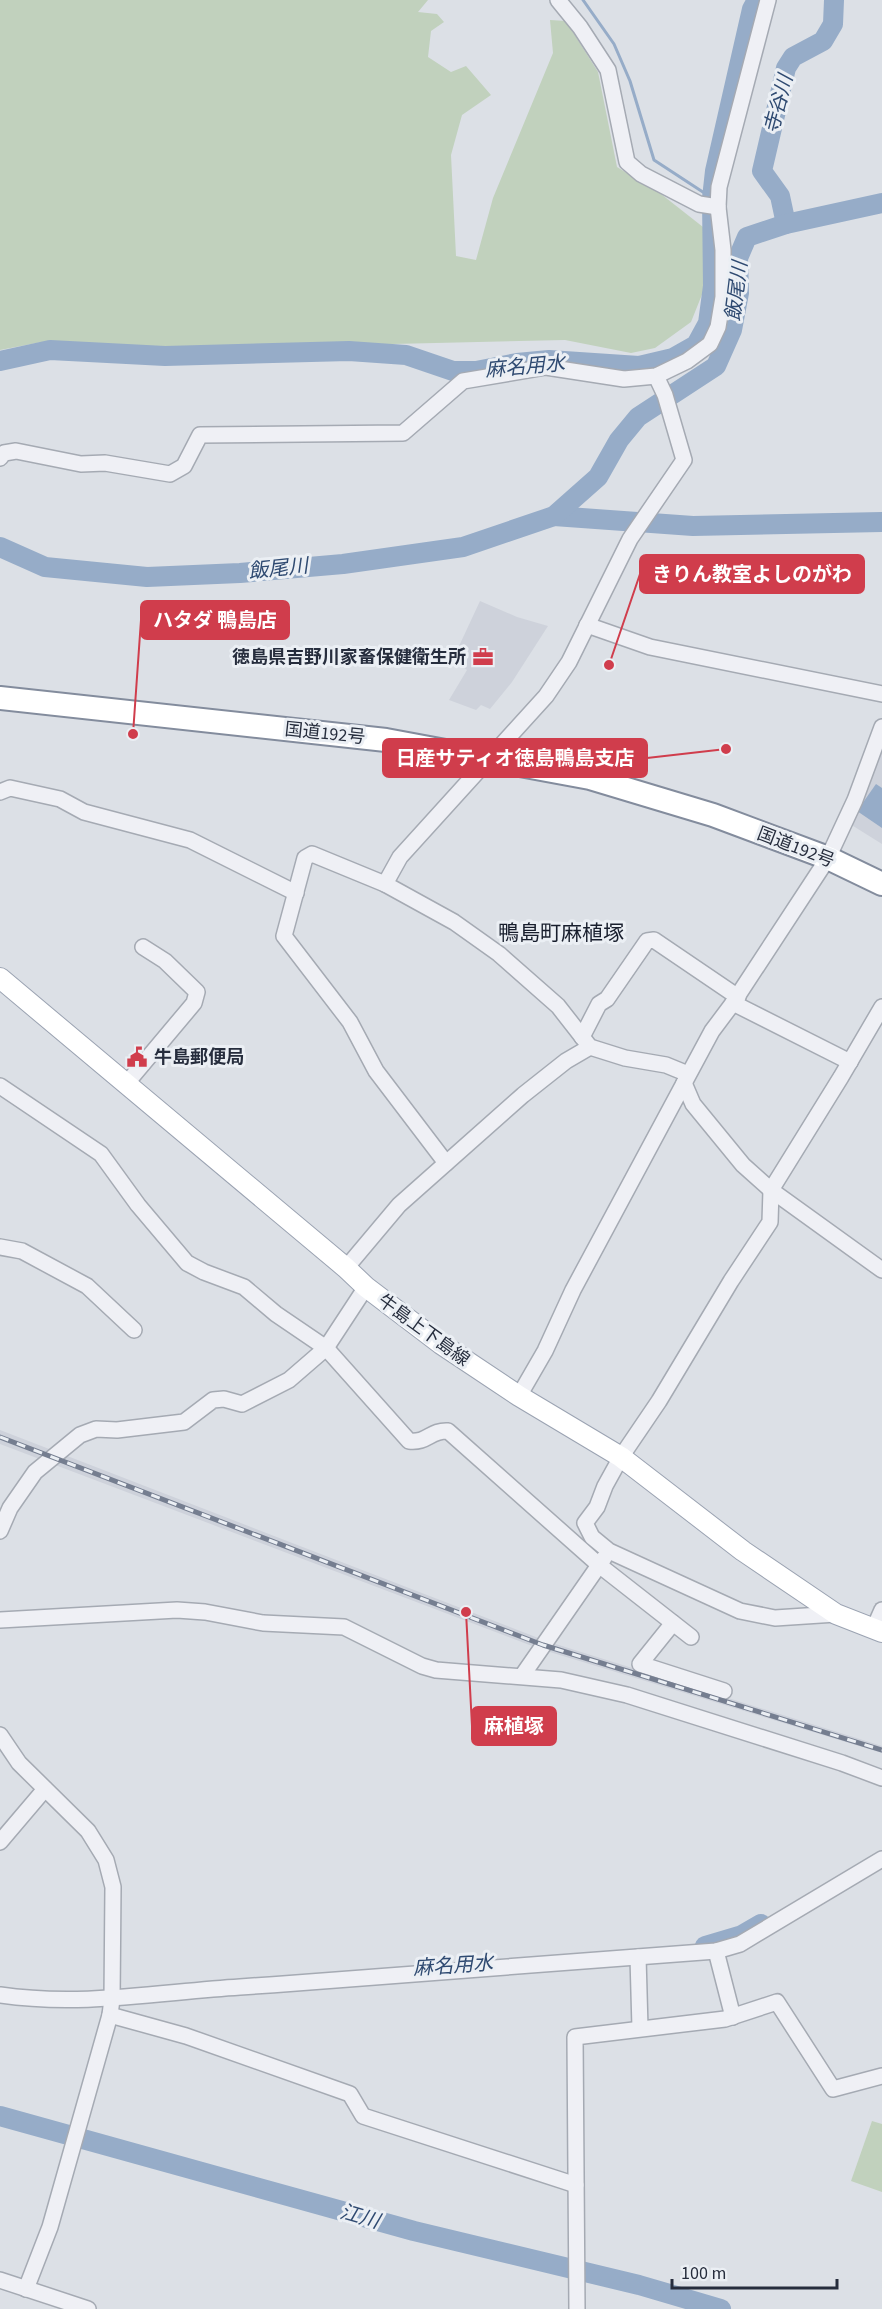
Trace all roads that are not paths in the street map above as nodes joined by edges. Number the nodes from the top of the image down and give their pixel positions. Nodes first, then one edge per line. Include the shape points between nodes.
1 (558, 0) edge
2 (768, 0) edge
3 (713, 206) junction
4 (656, 376) junction
5 (0, 458) edge
6 (587, 625) junction
7 (882, 694) edge
8 (0, 698) edge
9 (882, 727) edge
10 (490, 758) junction
11 (0, 792) edge
12 (828, 858) junction
13 (385, 884) junction
14 (882, 884) edge
15 (296, 893) junction
16 (143, 947) dead end
17 (0, 978) edge
18 (736, 1000) junction
19 (882, 1007) edge
20 (586, 1042) junction
21 (850, 1062) junction
22 (686, 1078) junction
23 (126, 1083) junction
24 (0, 1086) edge
25 (446, 1163) junction
26 (771, 1190) junction
27 (0, 1247) edge
28 (346, 1268) junction
29 (882, 1270) edge
30 (366, 1287) junction
31 (134, 1330) dead end
32 (326, 1348) junction
33 (519, 1396) junction
34 (621, 1457) junction
35 (0, 1532) edge
36 (609, 1551) junction
37 (599, 1565) junction
38 (836, 1614) junction
39 (0, 1620) edge
40 (673, 1623) junction
41 (879, 1623) edge
42 (691, 1637) dead end
43 (522, 1677) junction
44 (724, 1691) dead end
45 (0, 1735) edge
46 (882, 1778) edge
47 (45, 1789) junction
48 (0, 1842) edge
49 (882, 1859) edge
50 (716, 1951) junction
51 (638, 1957) junction
52 (112, 1994) junction
53 (0, 1995) edge
54 (110, 2015) junction
55 (733, 2017) junction
56 (640, 2028) junction
57 (882, 2076) edge
58 (576, 2185) junction
59 (0, 2280) edge
60 (26, 2289) junction
61 (577, 2306) edge
62 (88, 2309) edge

1 - 3 street via 608,70 627,162 641,174 699,204
2 - 3 street
3 - 4 street via 723,250 723,297 718,327 710,344 687,362
4 - 5 street via 624,379 546,367 463,381 403,433 200,435 184,466 170,474 105,463 81,464 16,451
4 - 6 street via 684,460 630,540
6 - 7 street via 650,647
6 - 10 street via 546,696
8 - 10 highway, 国道192号 via 386,740
9 - 12 street
10 - 12 highway, 国道192号 via 590,778 712,815
10 - 13 street via 400,857
11 - 15 street via 10,788 60,799 84,812 190,840
12 - 14 highway, 国道192号
12 - 18 street
13 - 15 street via 312,854 306,858
13 - 20 street via 454,922 499,954 558,1006
15 - 25 street via 284,936 350,1022 376,1071
16 - 23 street via 165,961 197,992 194,1004
17 - 23 main road, 牛島上下島線
18 - 20 street via 654,940 647,941 607,999 599,1004
18 - 21 street
18 - 22 street via 712,1031
19 - 21 street
20 - 22 street via 625,1058 666,1065
20 - 25 street
21 - 26 street
22 - 26 street via 693,1104 743,1165
22 - 33 street
23 - 28 main road, 牛島上下島線
24 - 32 street via 101,1154 187,1263 244,1287
25 - 28 street via 399,1204
26 - 29 street
26 - 34 street via 770,1222
27 - 31 street via 22,1251 87,1286
28 - 30 main road, 牛島上下島線
30 - 32 street
30 - 33 main road, 牛島上下島線
32 - 35 street via 289,1380 242,1404 213,1400 184,1422 96,1429 80,1436 35,1472 10,1508
32 - 37 street via 410,1441 421,1442 438,1431 447,1431
33 - 34 main road, 牛島上下島線
34 - 36 street via 585,1523 592,1537
34 - 38 main road, 牛島上下島線 via 743,1551
36 - 37 street
36 - 38 street via 740,1611 775,1618
37 - 40 street
37 - 43 street
38 - 41 main road, 牛島上下島線
39 - 43 street via 177,1610 263,1623 332,1625 436,1670
40 - 42 street
40 - 44 street via 640,1664
43 - 46 street via 561,1680 627,1695
45 - 47 street via 19,1763
47 - 48 street
47 - 52 street via 88,1831 106,1860 113,1887
49 - 50 street via 740,1944
50 - 51 street
50 - 55 street
51 - 52 street via 440,1974
51 - 56 street
52 - 53 street via 64,2001
52 - 54 street
54 - 58 street via 186,2036 350,2094 363,2116
54 - 60 street via 50,2228
55 - 56 street
55 - 57 street via 777,2002 833,2089
56 - 58 street via 575,2037
58 - 61 street
59 - 60 street
60 - 62 street

